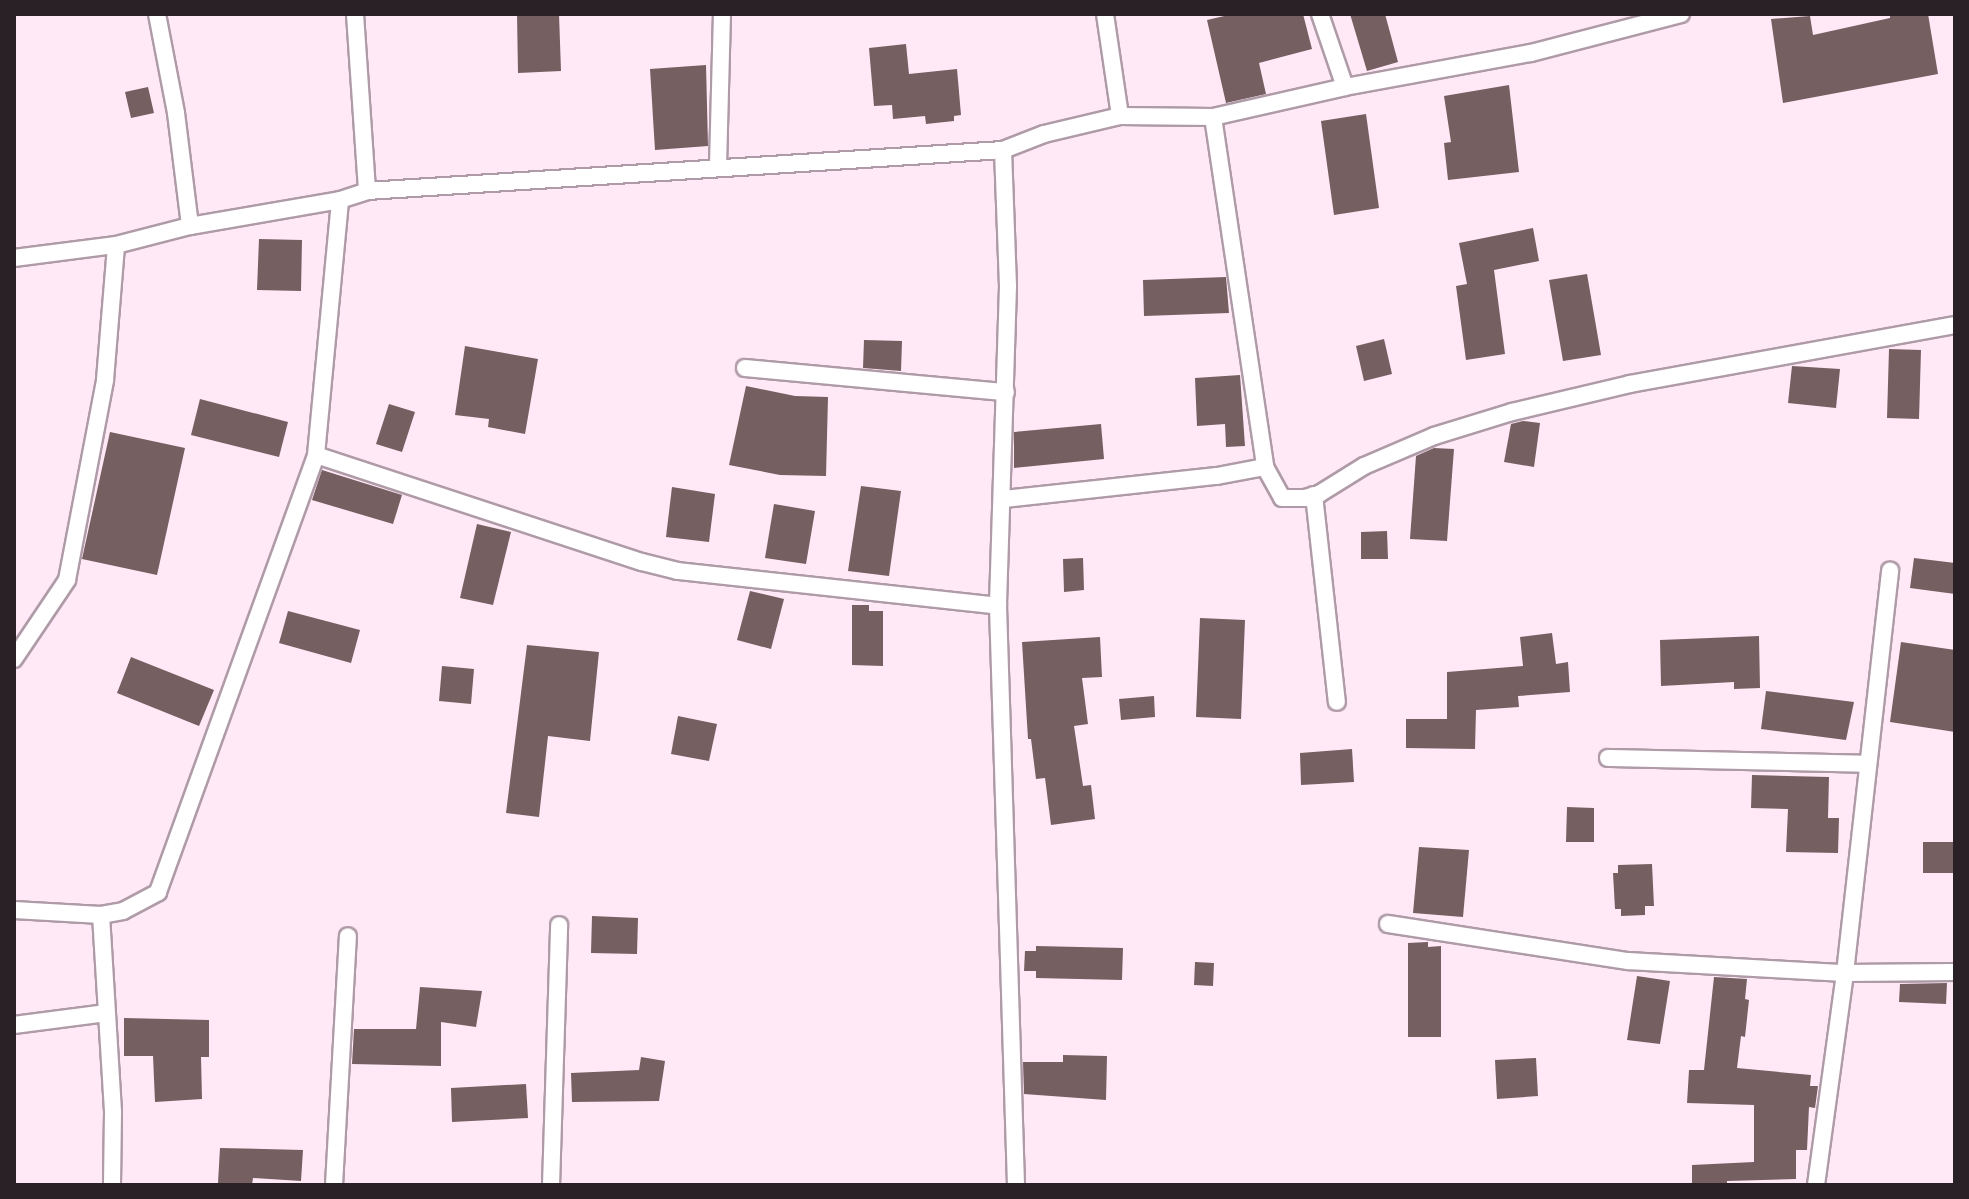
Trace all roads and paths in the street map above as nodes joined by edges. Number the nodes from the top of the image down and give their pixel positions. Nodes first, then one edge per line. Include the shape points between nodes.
1 (157, 14) edge
2 (355, 14) edge
3 (722, 14) edge
4 (1105, 14) edge
5 (1320, 14) edge
6 (1681, 14) edge
7 (1345, 87) junction
8 (1120, 116) junction
9 (1213, 117) junction
10 (1003, 150) junction
11 (718, 166) junction
12 (367, 191) junction
13 (340, 200) junction
14 (190, 226) junction
15 (116, 245) junction
16 (14, 258) edge
17 (1955, 325) edge
18 (745, 368) dead end
19 (1006, 392) junction
20 (316, 455) junction
21 (1265, 467) junction
22 (1314, 495) junction
23 (1004, 499) junction
24 (1890, 571) dead end
25 (998, 606) junction
26 (14, 659) edge
27 (1337, 702) dead end
28 (1608, 758) dead end
29 (1868, 764) junction
30 (14, 910) edge
31 (101, 915) junction
32 (1388, 924) dead end
33 (559, 925) dead end
34 (348, 936) dead end
35 (1955, 972) edge
36 (1845, 973) junction
37 (106, 1013) junction
38 (14, 1025) edge
39 (112, 1185) edge
40 (334, 1185) edge
41 (551, 1185) edge
42 (1016, 1185) edge
43 (1816, 1185) edge

1 - 14 street
2 - 12 street
3 - 11 street
4 - 8 street
5 - 7 street
6 - 7 street via 1531,53
7 - 9 street
8 - 9 street
8 - 10 street
9 - 21 street
10 - 11 street
10 - 19 street
11 - 12 street
12 - 13 street
13 - 14 street
13 - 20 street
14 - 15 street
15 - 16 street
15 - 26 street via 105,380 67,580
17 - 22 street via 1630,384 1512,412 1434,436
18 - 19 street
19 - 23 street
20 - 25 street via 678,571
20 - 31 street via 158,892 123,911
21 - 22 street via 1282,498
21 - 23 street
22 - 27 street
23 - 25 street
24 - 29 street
25 - 42 street
28 - 29 street
29 - 36 street
30 - 31 street
31 - 37 street
32 - 36 street via 1628,961
33 - 41 street
34 - 40 street
35 - 36 street
36 - 43 street
37 - 38 street
37 - 39 street

